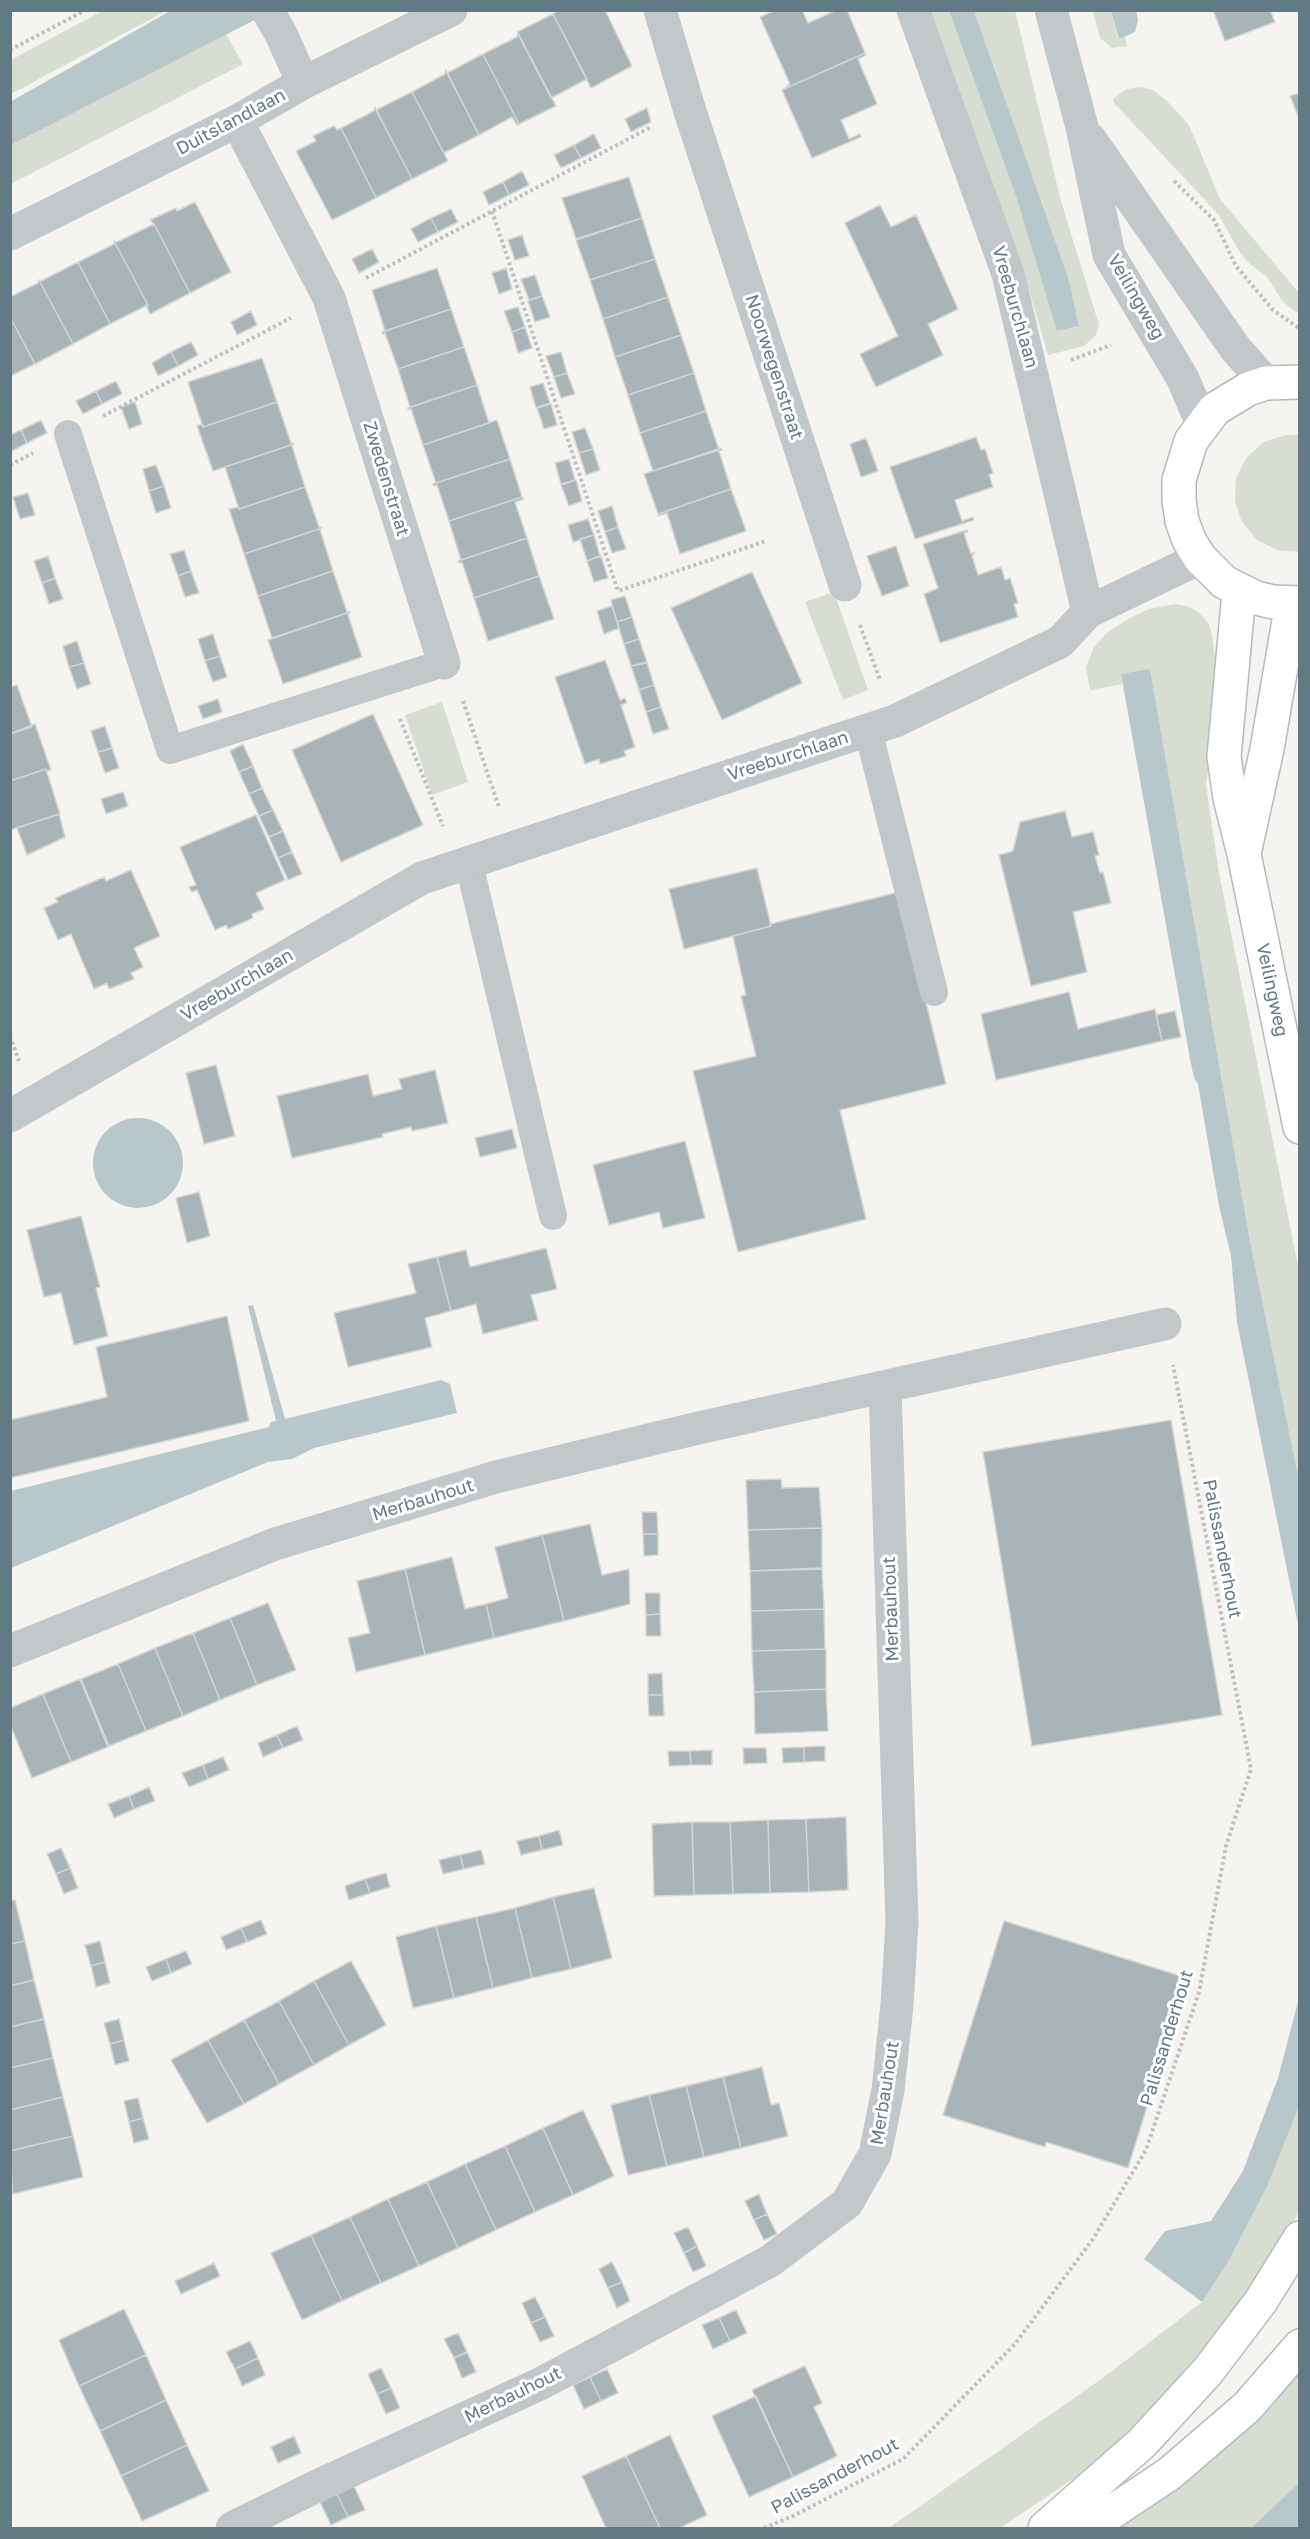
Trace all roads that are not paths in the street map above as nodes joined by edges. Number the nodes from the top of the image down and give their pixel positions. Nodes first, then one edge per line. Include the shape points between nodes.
1 (451, 10) edge
2 (660, 10) edge
3 (913, 10) edge
4 (1051, 10) edge
5 (274, 22) edge
6 (303, 83) junction
7 (237, 121) junction
8 (1082, 127) junction
9 (10, 234) edge
10 (1299, 382) edge
11 (1266, 383) junction
12 (1202, 424) junction
13 (68, 434) dead end
14 (1200, 558) junction
15 (845, 585) road end
16 (1239, 592) junction
17 (1296, 603) edge
18 (1088, 612) junction
19 (444, 663) joint
20 (881, 725) junction
21 (1244, 854) junction
22 (464, 865) junction
23 (934, 992) dead end
24 (10, 1116) edge
25 (1299, 1127) edge
26 (553, 1216) dead end
27 (1165, 1324) road end
28 (885, 1387) junction
29 (10, 1651) edge
30 (1299, 2238) edge
31 (1299, 2346) edge
32 (232, 2529) edge
33 (1045, 2529) edge
34 (1088, 2529) edge

1 - 6 street, Duitslandlaan
2 - 15 street, Noorwegenstraat
3 - 18 street, Vreeburchlaan via 1008,274
4 - 8 street, Veilingweg
5 - 6 street
6 - 7 street, Duitslandlaan
7 - 9 street, Duitslandlaan
7 - 19 street, Zwedenstraat via 329,298
8 - 11 street, Veilingweg via 1235,348
8 - 12 street, Veilingweg via 1109,255 1183,379
10 - 11 main road
11 - 12 main road via 1230,398
12 - 14 main road via 1191,441 1179,480 1182,521
13 - 19 lane via 170,750
14 - 16 main road
14 - 18 street, Vreeburchlaan
16 - 17 main road
16 - 21 main road, Veilingweg via 1224,757
17 - 21 main road, Veilingweg
18 - 20 street, Vreeburchlaan via 1060,642
20 - 22 street, Vreeburchlaan
20 - 23 lane
21 - 25 main road, Veilingweg
22 - 24 street, Vreeburchlaan via 422,878
22 - 26 lane
27 - 28 street, Merbauhout
28 - 29 street, Merbauhout via 496,1477 275,1544
28 - 32 street, Merbauhout via 902,1922 888,2091 875,2154 847,2204 770,2261 550,2378
30 - 33 main road via 1260,2301 1208,2371 1142,2443
31 - 34 main road via 1247,2407 1169,2474

